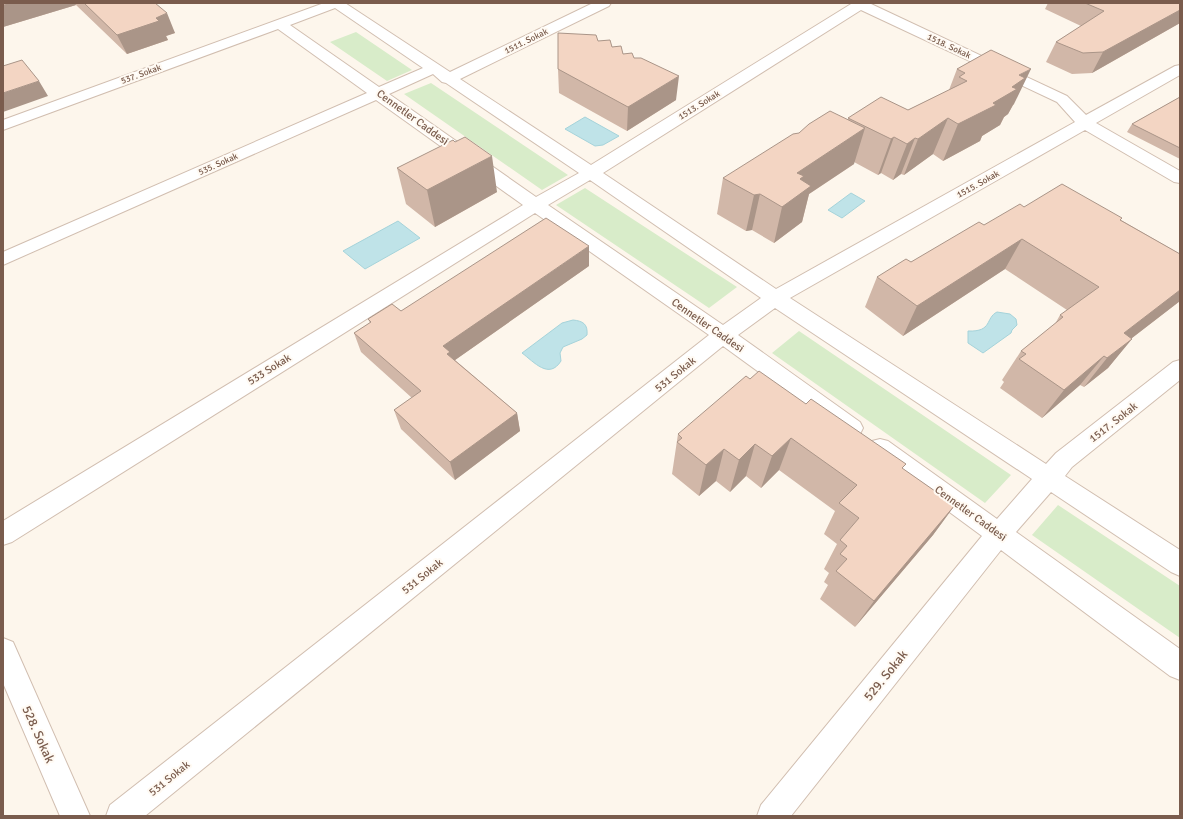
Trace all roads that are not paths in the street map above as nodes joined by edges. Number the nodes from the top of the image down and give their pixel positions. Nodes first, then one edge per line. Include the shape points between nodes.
1 (336, 3) edge
2 (604, 3) edge
3 (860, 3) edge
4 (280, 24) junction
5 (1180, 69) edge
6 (440, 74) junction
7 (379, 93) junction
8 (1084, 123) junction
9 (3, 125) edge
10 (591, 173) junction
11 (1180, 178) edge
12 (535, 205) junction
13 (3, 259) edge
14 (775, 298) junction
15 (724, 335) junction
16 (1180, 368) edge
17 (1048, 478) junction
18 (3, 534) edge
19 (999, 534) junction
20 (1180, 564) edge
21 (3, 652) edge
22 (1180, 666) edge
23 (75, 816) edge
24 (121, 816) edge
25 (772, 816) edge

1 - 4 street
1 - 6 street
2 - 6 street, 1511. Sokak
3 - 8 street, 1518. Sokak via 1062,99
3 - 10 street, 1513. Sokak
4 - 7 street, Cennetler Caddesi
4 - 9 street, 537. Sokak
5 - 8 street, 1515. Sokak
6 - 7 street, 535. Sokak
6 - 10 street
7 - 12 street, Cennetler Caddesi
7 - 13 street, 535. Sokak
8 - 11 street, 1518. Sokak
8 - 14 street, 1515. Sokak
10 - 12 street, 1513. Sokak
10 - 14 street
12 - 15 street, Cennetler Caddesi
12 - 18 street, 533 Sokak
14 - 15 street, 1515. Sokak
14 - 17 street
15 - 19 street, Cennetler Caddesi
15 - 24 street, 531 Sokak
16 - 17 street, 1517. Sokak via 1064,460
17 - 19 street, 1517. Sokak
17 - 20 street
19 - 22 street, Cennetler Caddesi
19 - 25 street, 529. Sokak
21 - 23 street, 528. Sokak

